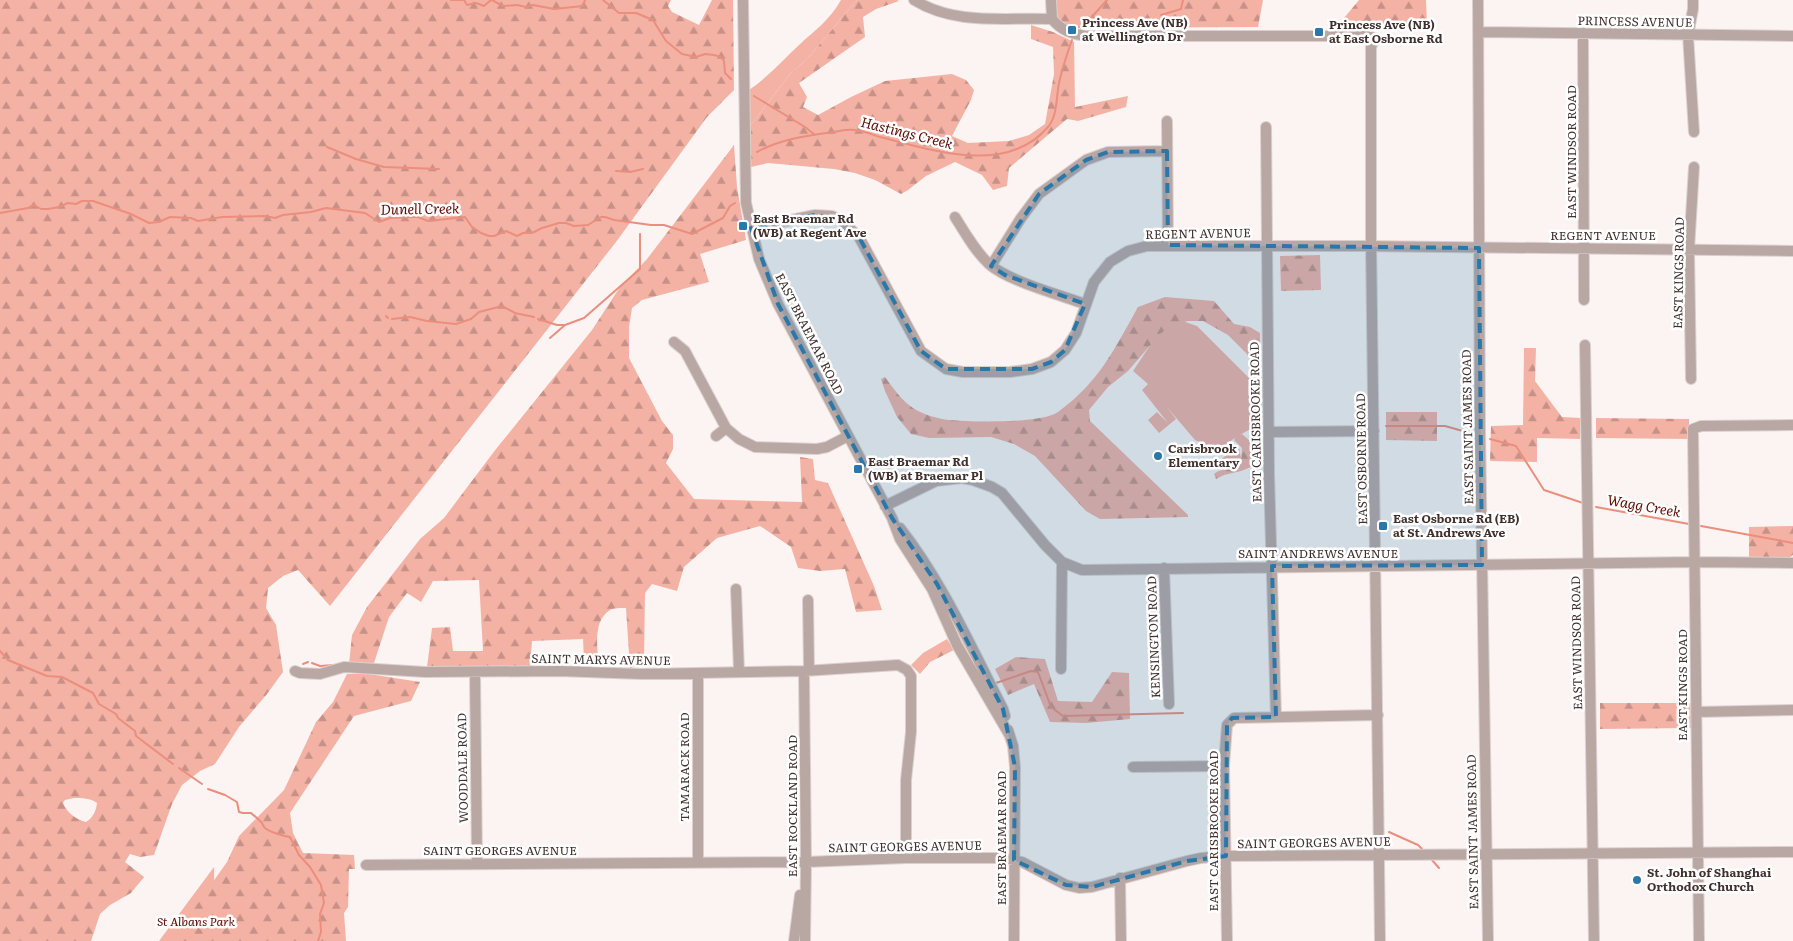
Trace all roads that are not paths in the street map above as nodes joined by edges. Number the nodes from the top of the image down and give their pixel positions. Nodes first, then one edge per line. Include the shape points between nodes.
1 (743, 0) edge
2 (914, 0) edge
3 (1051, 0) edge
4 (1478, 0) edge
5 (1693, 0) edge
6 (1052, 19) junction
7 (1478, 32) junction
8 (1583, 33) junction
9 (1688, 35) junction
10 (1793, 36) edge
11 (1167, 121) dead end
12 (1266, 127) dead end
13 (1694, 132) dead end
14 (1167, 151) junction
15 (1694, 168) dead end
16 (955, 217) dead end
17 (750, 228) junction
18 (1168, 245) junction
19 (1267, 246) junction
20 (1372, 246) junction
21 (1479, 248) junction
22 (1585, 249) junction
23 (1689, 250) junction
24 (1793, 251) edge
25 (991, 266) junction
26 (1584, 300) dead end
27 (1085, 304) junction
28 (674, 342) dead end
29 (1585, 345) dead end
30 (1691, 379) dead end
31 (1793, 425) edge
32 (726, 428) junction
33 (1374, 431) junction
34 (1268, 432) junction
35 (716, 436) dead end
36 (848, 436) junction
37 (885, 506) junction
38 (1062, 562) junction
39 (1695, 562) junction
40 (1588, 563) junction
41 (1793, 563) edge
42 (1482, 565) junction
43 (1271, 566) junction
44 (1376, 566) junction
45 (1164, 568) junction
46 (736, 588) dead end
47 (808, 600) dead end
48 (1061, 669) dead end
49 (295, 671) dead end
50 (807, 671) junction
51 (739, 672) junction
52 (475, 673) junction
53 (698, 673) junction
54 (1169, 704) dead end
55 (1793, 710) edge
56 (1696, 712) junction
57 (1378, 715) junction
58 (1276, 717) junction
59 (1224, 766) junction
60 (1133, 767) dead end
61 (1592, 852) junction
62 (1697, 852) junction
63 (1793, 852) edge
64 (1486, 853) junction
65 (1380, 854) junction
66 (1226, 856) junction
67 (906, 858) junction
68 (1014, 860) junction
69 (698, 861) junction
70 (477, 864) junction
71 (366, 865) dead end
72 (806, 866) junction
73 (1120, 878) junction
74 (794, 941) edge
75 (805, 941) edge
76 (1014, 941) edge
77 (1120, 941) edge
78 (1227, 941) edge
79 (1380, 941) edge
80 (1488, 941) edge
81 (1594, 941) edge
82 (1699, 941) edge

1 - 17 street, EAST BRAEMAR ROAD via 745,190
2 - 6 street via 933,10 960,17
3 - 6 street
4 - 7 street, EAST SAINT JAMES ROAD
5 - 9 street
6 - 20 street, EAST OSBORNE ROAD via 1058,27 1086,36 1375,38 1371,47
7 - 8 street, PRINCESS AVENUE
7 - 21 street, EAST SAINT JAMES ROAD
8 - 9 street, PRINCESS AVENUE
8 - 22 street, EAST WINDSOR ROAD
9 - 10 street, PRINCESS AVENUE
9 - 13 street
11 - 14 street
12 - 19 street, EAST CARISBROOKE ROAD
14 - 18 street
14 - 25 street via 1108,152 1086,160 1039,194
15 - 23 street, EAST KINGS ROAD
16 - 25 street
17 - 27 street, REGENT AVENUE via 815,215 842,220 859,237 921,351 946,369 1010,372 1052,362 1076,333
17 - 36 street, EAST BRAEMAR ROAD via 771,290
18 - 19 street, REGENT AVENUE
18 - 27 street, REGENT AVENUE via 1128,251 1110,262 1094,282
19 - 20 street, REGENT AVENUE
19 - 34 street, EAST CARISBROOKE ROAD
20 - 21 street, REGENT AVENUE
20 - 33 street, EAST OSBORNE ROAD
21 - 22 street, REGENT AVENUE
21 - 42 street, EAST SAINT JAMES ROAD
22 - 23 street, REGENT AVENUE
22 - 26 street, EAST WINDSOR ROAD
23 - 24 street, REGENT AVENUE
23 - 30 street, EAST KINGS ROAD
25 - 27 street via 1005,275
28 - 32 street via 685,351
29 - 40 street, EAST WINDSOR ROAD
31 - 39 street, EAST KINGS ROAD via 1701,426 1693,429
32 - 35 street
32 - 36 street via 754,447 784,449 817,450
33 - 34 street
33 - 44 street, EAST OSBORNE ROAD
34 - 43 street, EAST CARISBROOKE ROAD
36 - 37 street, EAST BRAEMAR ROAD
37 - 38 street, SAINT ANDREWS AVENUE via 936,482 962,478 974,480 1002,493
37 - 68 street, EAST BRAEMAR ROAD via 900,539 932,589 957,645 1010,736 1016,767
38 - 45 street, SAINT ANDREWS AVENUE via 1082,570
38 - 48 street
39 - 40 street, SAINT ANDREWS AVENUE
39 - 41 street, SAINT ANDREWS AVENUE
39 - 56 street, EAST KINGS ROAD
40 - 42 street, SAINT ANDREWS AVENUE
40 - 61 street, EAST WINDSOR ROAD
42 - 44 street, SAINT ANDREWS AVENUE
42 - 64 street, EAST SAINT JAMES ROAD
43 - 44 street, SAINT ANDREWS AVENUE
43 - 45 street, SAINT ANDREWS AVENUE
43 - 58 street, EAST CARISBROOKE ROAD
44 - 57 street, EAST OSBORNE ROAD
45 - 54 street, KENSINGTON ROAD
46 - 51 street
47 - 50 street, EAST ROCKLAND ROAD
49 - 52 street, SAINT MARYS AVENUE via 320,674 344,667
50 - 51 street, SAINT MARYS AVENUE
50 - 67 street, SAINT MARYS AVENUE via 894,665 907,670 911,676
50 - 72 street, EAST ROCKLAND ROAD
51 - 53 street, SAINT MARYS AVENUE
52 - 53 street, SAINT MARYS AVENUE
52 - 70 street, WOODDALE ROAD
53 - 69 street, TAMARACK ROAD
55 - 56 street
56 - 62 street, EAST KINGS ROAD
57 - 58 street
57 - 65 street, EAST OSBORNE ROAD
58 - 59 street, EAST CARISBROOKE ROAD via 1234,718 1230,721
59 - 60 street
59 - 66 street, EAST CARISBROOKE ROAD
61 - 62 street, SAINT GEORGES AVENUE
61 - 64 street, SAINT GEORGES AVENUE
61 - 81 street, EAST WINDSOR ROAD
62 - 63 street, SAINT GEORGES AVENUE
62 - 82 street, EAST KINGS ROAD
64 - 65 street, SAINT GEORGES AVENUE
64 - 80 street, EAST SAINT JAMES ROAD
65 - 66 street, SAINT GEORGES AVENUE
65 - 79 street, EAST OSBORNE ROAD
66 - 73 street, SAINT GEORGES AVENUE via 1201,858
66 - 78 street, EAST CARISBROOKE ROAD
67 - 68 street, SAINT GEORGES AVENUE
67 - 72 street, SAINT GEORGES AVENUE
68 - 73 street, SAINT GEORGES AVENUE via 1079,888
68 - 76 street, EAST BRAEMAR ROAD
69 - 70 street, SAINT GEORGES AVENUE
69 - 72 street, SAINT GEORGES AVENUE
70 - 71 street, SAINT GEORGES AVENUE
72 - 74 street
72 - 75 street, EAST ROCKLAND ROAD
73 - 77 street

